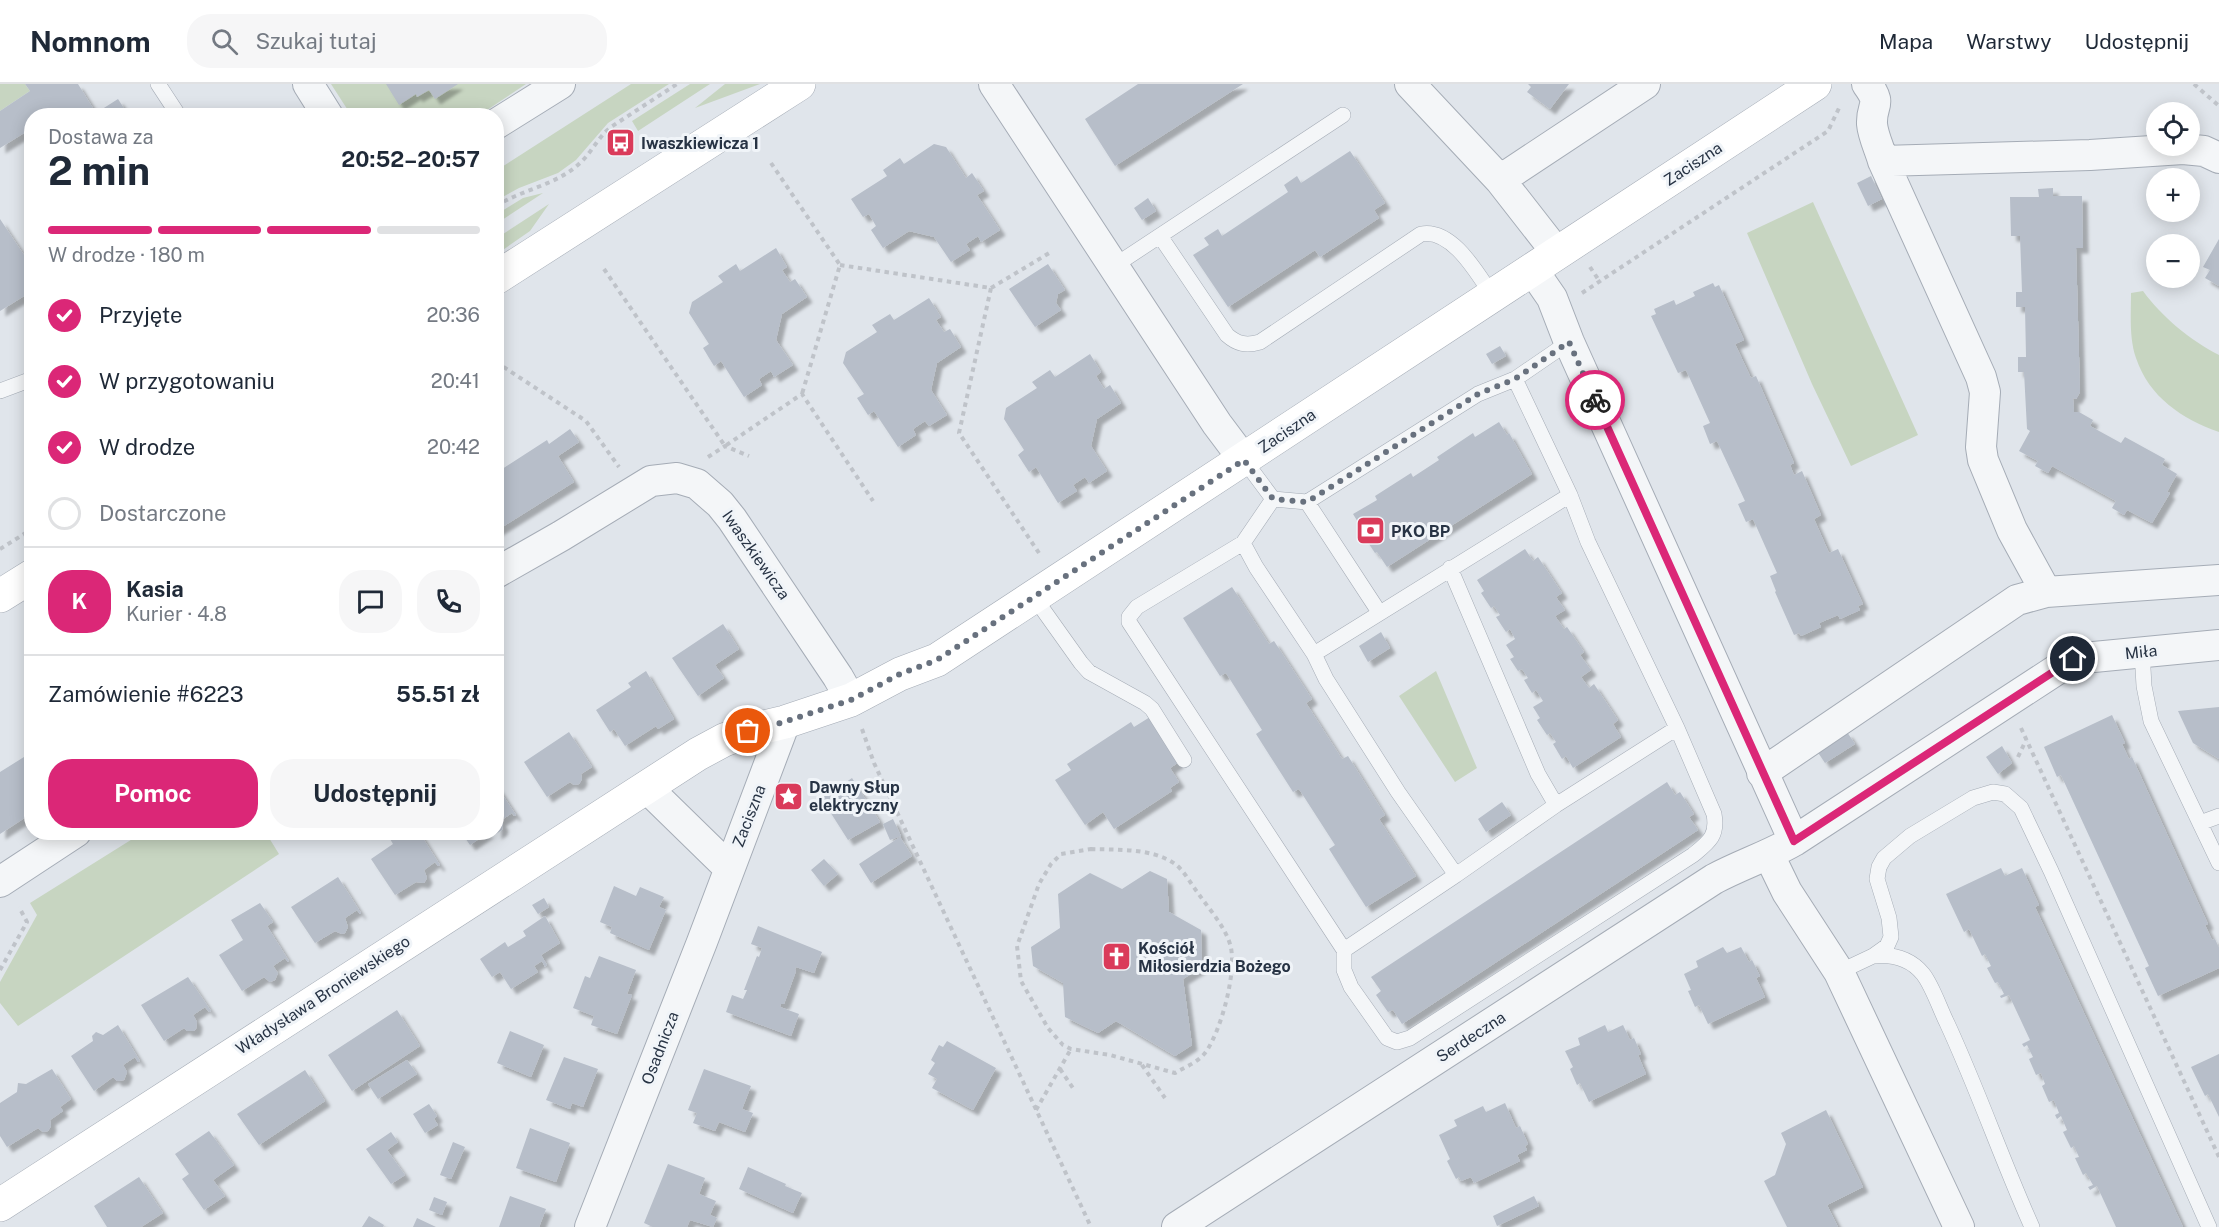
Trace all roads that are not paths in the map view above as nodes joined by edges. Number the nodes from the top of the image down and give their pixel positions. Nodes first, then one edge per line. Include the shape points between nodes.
1 (158, 84) edge
2 (308, 84) edge
3 (560, 84) edge
4 (799, 84) edge
5 (994, 84) edge
6 (1410, 84) edge
7 (1645, 84) edge
8 (1815, 84) edge
9 (1867, 84) edge
10 (174, 108) edge
11 (323, 108) edge
12 (1343, 115) dead end
13 (504, 119) edge
14 (2219, 158) edge
15 (1883, 161) junction
16 (1500, 180) junction
17 (1160, 236) junction
18 (1544, 261) junction
19 (1114, 266) junction
20 (504, 273) edge
21 (1492, 295) junction
22 (1569, 342) junction
23 (1515, 379) junction
24 (24, 382) edge
25 (0, 391) edge
26 (1244, 460) junction
27 (1570, 495) junction
28 (1273, 499) junction
29 (1307, 502) junction
30 (1243, 543) junction
31 (504, 568) edge
32 (1450, 568) junction
33 (2219, 580) edge
34 (24, 581) edge
35 (2046, 592) junction
36 (0, 596) edge
37 (1034, 597) junction
38 (1379, 612) junction
39 (2219, 645) edge
40 (2142, 651) junction
41 (1314, 654) junction
42 (855, 710) junction
43 (784, 722) junction
44 (1677, 728) junction
45 (1184, 760) dead end
46 (1762, 773) junction
47 (646, 787) junction
48 (1556, 805) junction
49 (2219, 816) edge
50 (2200, 823) junction
51 (64, 840) edge
52 (1781, 848) junction
53 (2219, 863) edge
54 (729, 868) junction
55 (1455, 875) junction
56 (2, 881) edge
57 (1344, 950) junction
58 (1873, 956) junction
59 (1839, 972) junction
60 (0, 1205) edge
61 (1956, 1226) edge
62 (590, 1227) edge
63 (1177, 1227) edge
64 (2032, 1227) edge
65 (2209, 1227) edge

1 - 10 lane
2 - 11 street
3 - 13 street
4 - 20 street
5 - 19 street
6 - 16 street
7 - 16 street
8 - 18 street, Zaciszna
9 - 15 street via 1876,96 1872,124
12 - 17 lane
14 - 15 street via 2204,151 2183,149
15 - 35 street via 1981,377 1985,393 1983,460 2012,530
16 - 18 street
17 - 19 lane
17 - 21 lane via 1227,334 1242,344 1260,342 1428,232 1452,243
18 - 21 street, Zaciszna
18 - 22 street
19 - 26 street
21 - 26 street, Zaciszna
22 - 23 lane
22 - 46 street
23 - 27 lane
23 - 29 lane via 1478,394
24 - 25 lane
26 - 28 lane
26 - 37 street, Zaciszna
27 - 32 lane
27 - 44 lane via 1588,542
28 - 29 lane
28 - 30 lane
29 - 38 lane
30 - 41 lane
30 - 57 lane via 1137,607 1129,622
31 - 42 street, Iwaszkiewicza via 651,481 677,478 697,484 720,504 838,677
32 - 38 lane
32 - 48 lane via 1538,774
33 - 35 street
34 - 36 street
35 - 46 street via 2017,600
37 - 42 street, Zaciszna via 937,660 900,674
37 - 45 lane via 1089,672 1152,709
38 - 41 lane
39 - 40 street, Miła
40 - 50 lane via 2151,721
40 - 52 street, Miła via 2073,659
41 - 55 lane via 1398,792
42 - 43 street, Zaciszna
43 - 47 street, Władysława Broniewskiego via 724,740
43 - 54 street, Zaciszna
44 - 48 lane
44 - 57 lane via 1716,824 1711,840 1693,855 1410,1038 1397,1042 1387,1038 1352,987 1344,970
46 - 52 street
47 - 54 street
47 - 60 street, Władysława Broniewskiego
48 - 55 lane
49 - 50 lane
50 - 53 lane
51 - 56 street
52 - 59 street via 1787,892
52 - 63 street, Serdeczna via 1714,879
54 - 62 street, Osadnicza
55 - 57 lane
58 - 59 lane
58 - 64 lane via 1886,954 1908,960 1924,974 1968,1067
58 - 65 lane via 1887,946 1891,937 1877,879 1884,858 1910,836 1973,798 1993,792 2014,801 2051,871
59 - 61 street

